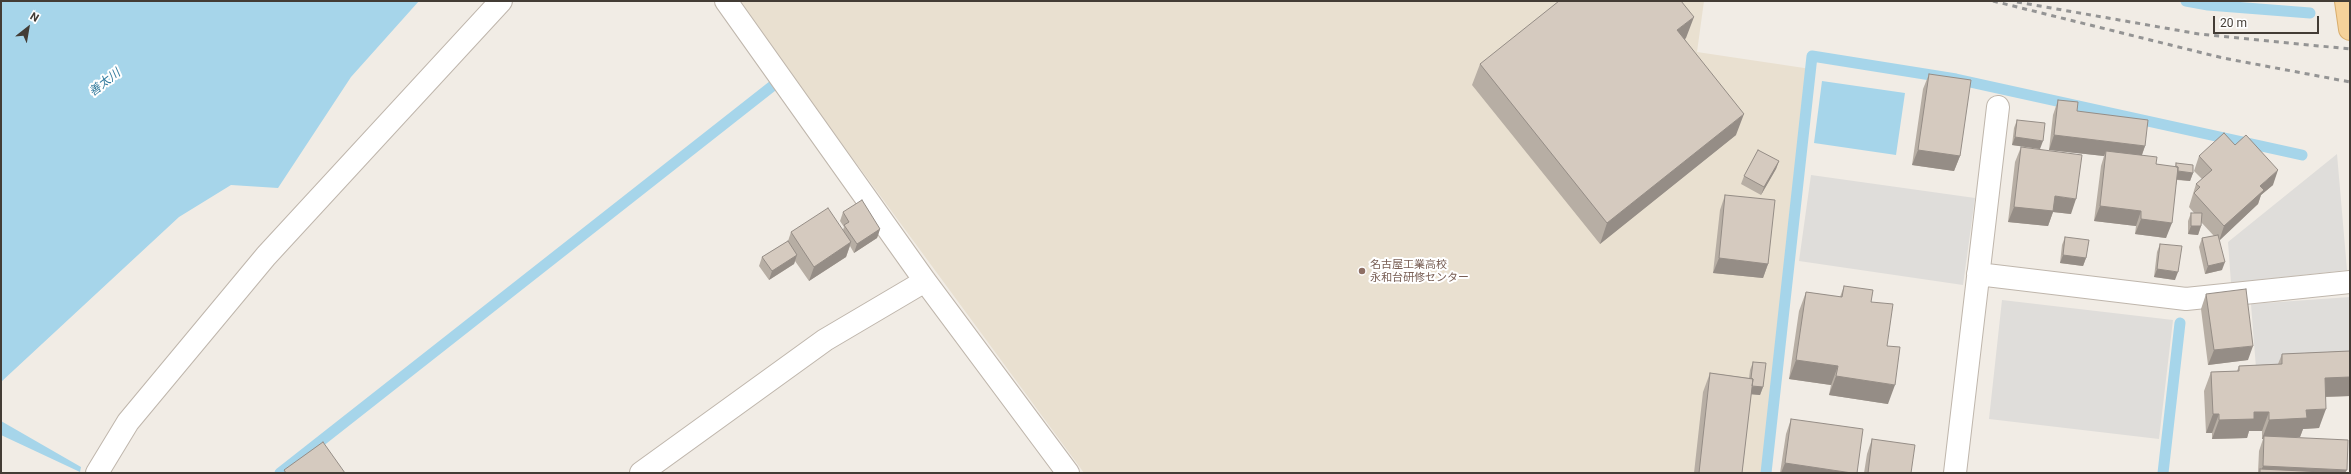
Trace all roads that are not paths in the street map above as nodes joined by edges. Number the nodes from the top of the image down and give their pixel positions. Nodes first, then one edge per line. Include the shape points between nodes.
1 (501, 1) edge
2 (726, 1) edge
3 (2346, 1) edge
4 (2350, 28) edge
5 (1998, 108) dead end
6 (1978, 274) junction
7 (926, 281) junction
8 (2350, 282) edge
9 (97, 473) edge
10 (642, 473) edge
11 (1068, 473) edge
12 (1955, 473) edge

1 - 9 street via 266,256 128,422
2 - 7 street
3 - 4 main road
5 - 6 street
6 - 8 street via 2186,299
6 - 12 street
7 - 10 street via 825,340
7 - 11 street

